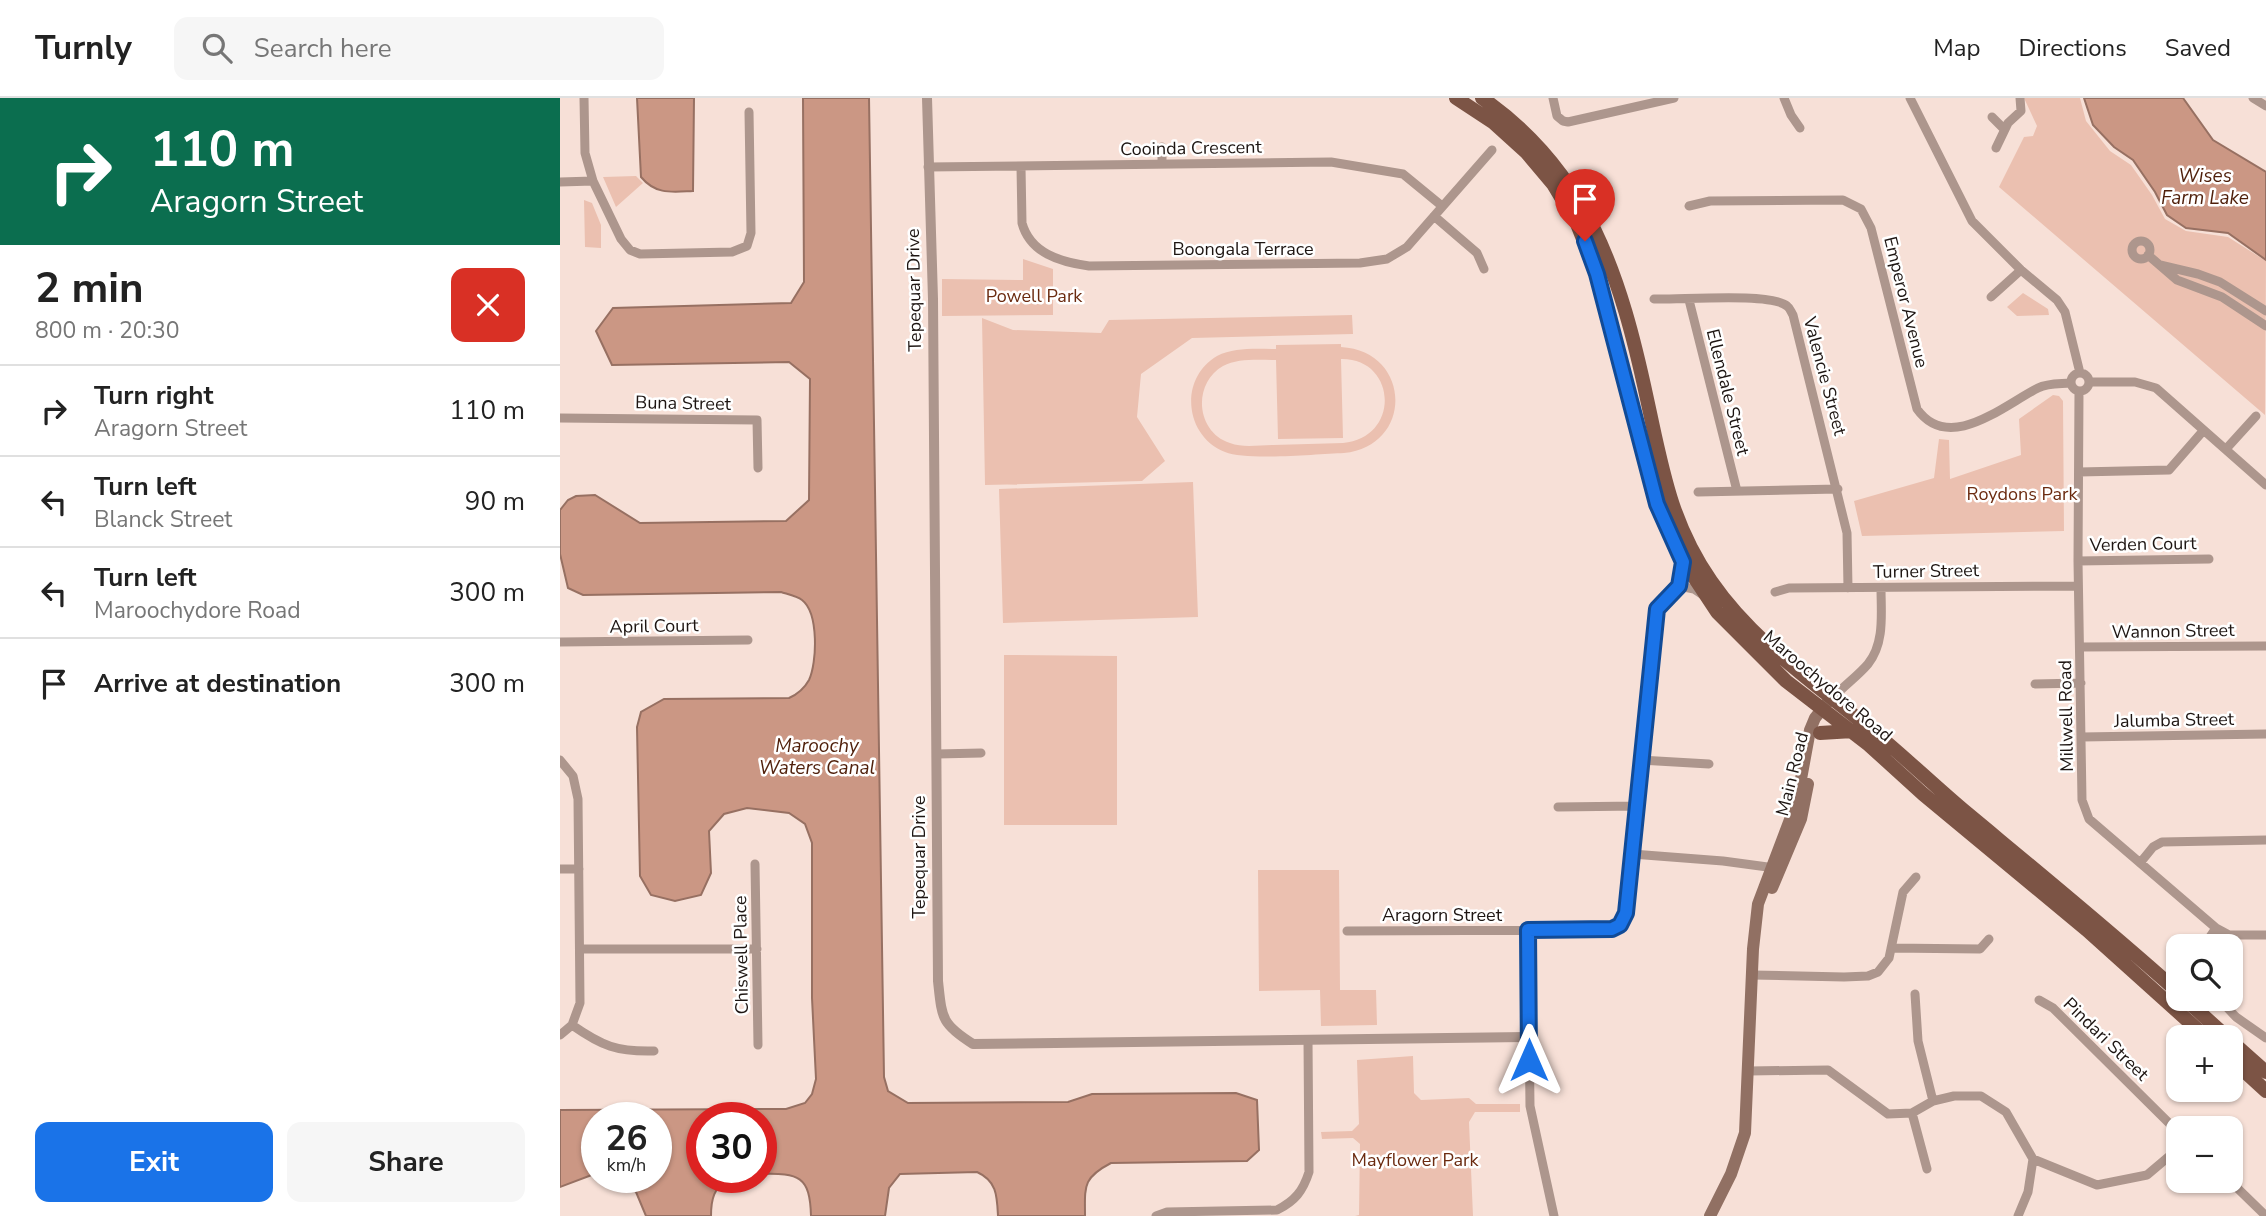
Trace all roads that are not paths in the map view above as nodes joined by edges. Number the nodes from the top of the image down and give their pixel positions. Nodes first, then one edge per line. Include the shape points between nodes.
1 (584, 98) edge
2 (927, 98) edge
3 (1456, 98) edge
4 (1482, 98) edge
5 (1553, 98) edge
6 (1674, 98) edge
7 (1784, 98) edge
8 (1910, 98) edge
9 (2020, 98) edge
10 (2253, 98) edge
11 (2266, 106) edge
12 (749, 112) dead end
13 (1992, 117) dead end
14 (1801, 128) dead end
15 (2004, 129) junction
16 (1162, 147) dead end
17 (1996, 148) dead end
18 (1492, 150) dead end
19 (1162, 164) junction
20 (928, 167) junction
21 (1021, 167) junction
22 (593, 181) junction
23 (560, 183) edge
24 (1442, 206) junction
25 (1689, 206) dead end
26 (1434, 216) junction
27 (2148, 255) dead end
28 (2158, 264) junction
29 (1484, 269) dead end
30 (2021, 270) junction
31 (1991, 297) dead end
32 (1654, 299) dead end
33 (1689, 300) junction
34 (2249, 302) junction
35 (2266, 311) edge
36 (2242, 312) junction
37 (2266, 326) edge
38 (2080, 373) junction
39 (2089, 382) junction
40 (2070, 383) junction
41 (2079, 392) junction
42 (2256, 416) dead end
43 (560, 418) edge
44 (2203, 431) junction
45 (2226, 449) junction
46 (758, 468) dead end
47 (2079, 472) junction
48 (2266, 485) edge
49 (1838, 489) junction
50 (1737, 491) junction
51 (1698, 492) dead end
52 (2209, 559) dead end
53 (2078, 561) junction
54 (1683, 562) junction
55 (1679, 586) junction
56 (2078, 586) junction
57 (1848, 588) junction
58 (1881, 588) junction
59 (1775, 592) dead end
60 (1706, 597) junction
61 (748, 640) dead end
62 (560, 642) edge
63 (2266, 646) edge
64 (2081, 648) junction
65 (2081, 683) junction
66 (2035, 684) dead end
67 (1827, 707) junction
68 (1853, 731) junction
69 (1819, 733) junction
70 (2266, 734) edge
71 (2082, 737) junction
72 (981, 753) dead end
73 (937, 754) junction
74 (560, 760) edge
75 (1640, 760) junction
76 (1709, 764) dead end
77 (1637, 806) junction
78 (1558, 807) dead end
79 (2266, 841) edge
80 (1632, 855) junction
81 (2140, 863) junction
82 (755, 864) dead end
83 (1775, 868) junction
84 (579, 869) junction
85 (560, 870) edge
86 (1916, 877) dead end
87 (2216, 928) junction
88 (1528, 930) junction
89 (1347, 931) dead end
90 (2212, 934) edge
91 (2266, 935) edge
92 (1989, 939) dead end
93 (1891, 948) junction
94 (581, 949) junction
95 (757, 949) junction
96 (1752, 975) junction
97 (2166, 983) edge
98 (2166, 984) edge
99 (1915, 994) dead end
100 (2039, 1000) dead end
101 (2198, 1011) edge
102 (2230, 1011) edge
103 (2214, 1025) edge
104 (572, 1026) junction
105 (560, 1035) edge
106 (1529, 1037) junction
107 (2266, 1038) edge
108 (1308, 1040) junction
109 (758, 1045) dead end
110 (654, 1051) dead end
111 (2243, 1051) edge
112 (2243, 1070) edge
113 (1749, 1071) junction
114 (2266, 1072) edge
115 (2266, 1091) edge
116 (1933, 1101) junction
117 (1912, 1113) junction
118 (2166, 1120) edge
119 (2166, 1158) edge
120 (2033, 1159) junction
121 (1927, 1169) dead end
122 (2242, 1193) edge
123 (1156, 1216) edge
124 (1554, 1216) edge
125 (1710, 1216) edge
126 (2018, 1216) edge
127 (2266, 1216) edge

1 - 22 street via 585,153
2 - 20 street, Tepequar Drive
3 - 54 main road, Maroochydore Road via 1526,152 1577,223 1597,274 1657,504
4 - 67 main road, Maroochydore Road via 1515,122 1548,156 1594,228 1632,339 1668,493 1700,564 1749,627
5 - 6 street via 1557,116 1563,121
7 - 14 street
8 - 30 street via 1972,221
9 - 15 street via 2021,111
10 - 11 street
12 - 22 street via 751,233 747,246 732,252 639,254 621,239
13 - 15 street
15 - 17 street
16 - 19 street
18 - 24 street, Boongala Terrace
19 - 21 street, Cooinda Crescent
19 - 24 street, Cooinda Crescent via 1331,162 1396,172
20 - 21 street, Cooinda Crescent
20 - 73 street, Tepequar Drive
21 - 26 street, Boongala Terrace via 1022,223 1028,240 1051,256 1077,264 1376,262 1407,247
22 - 23 street
24 - 26 street, Boongala Terrace
25 - 40 street, Emperor Avenue via 1710,201 1843,200 1861,209 1871,228 1917,409 1932,424 1962,427 2010,407 2039,387
26 - 29 street via 1477,253
27 - 28 street
28 - 34 street via 2220,282
28 - 36 street via 2177,281 2213,293
30 - 31 street
30 - 38 street via 2065,312
32 - 33 street, Valencie Street
33 - 49 street, Valencie Street via 1775,300 1787,306
33 - 50 street, Ellendale Street
34 - 35 street
34 - 36 street
36 - 37 street
38 - 39 street
38 - 40 street
39 - 41 street
39 - 44 street via 2148,384
40 - 41 street
41 - 47 street, Millwell Road
42 - 45 street
43 - 46 street, Buna Street via 757,420
44 - 45 street
44 - 47 street via 2169,470
45 - 48 street
47 - 53 street, Millwell Road
49 - 50 street
49 - 57 street, Valencie Street via 1847,533
50 - 51 street
52 - 53 street, Verden Court
53 - 56 street, Millwell Road
54 - 55 street
54 - 60 main road, Maroochydore Road
55 - 60 street
55 - 75 street via 1657,609
56 - 58 street, Turner Street
56 - 64 street, Millwell Road
57 - 58 street, Turner Street
57 - 59 street, Turner Street
58 - 67 street via 1876,650
60 - 67 main road, Maroochydore Road via 1766,663
61 - 62 street, April Court
63 - 64 street, Wannon Street
64 - 65 street, Millwell Road
65 - 66 street
65 - 71 street, Millwell Road
67 - 68 main road, Maroochydore Road
67 - 69 main road, Main Road
67 - 83 main road, Main Road via 1810,730 1797,801
67 - 97 main road, Maroochydore Road via 1883,739
68 - 69 main road
68 - 98 main road, Maroochydore Road via 2077,922
69 - 83 main road, Main Road via 1804,811
70 - 71 street, Jalumba Street
71 - 81 street, Millwell Road via 2082,800 2089,819
72 - 73 street
73 - 108 street, Tepequar Drive via 938,981 941,1012 950,1030 973,1044
74 - 84 street via 573,776 578,799
75 - 76 street
75 - 77 street
77 - 78 street
77 - 80 street
79 - 81 street via 2162,842
80 - 83 street
80 - 88 street, Aragorn Street via 1626,913 1620,925 1603,930
81 - 87 street, Millwell Road
82 - 95 street, Chiswell Place
83 - 96 main road, Main Road via 1758,904
84 - 85 street
84 - 94 street
86 - 93 street via 1902,892
87 - 90 street
87 - 91 street, Millwell Road via 2229,935
88 - 89 street, Aragorn Street
88 - 106 street
92 - 93 street via 1980,949
93 - 96 street via 1878,972 1868,976
94 - 95 street
94 - 104 street via 580,1003
95 - 109 street, Chiswell Place
96 - 113 main road, Main Road
99 - 116 street via 1918,1041
100 - 118 street, Pindari Street
101 - 103 main road
102 - 107 street
104 - 105 street
104 - 110 street via 606,1047
106 - 108 street, Tepequar Drive
106 - 124 street via 1530,1106
108 - 123 street via 1308,1172 1299,1195 1277,1210
111 - 114 main road
112 - 115 main road
113 - 117 street via 1828,1070 1888,1114
113 - 125 main road, Main Road via 1745,1133
116 - 117 street
116 - 120 street via 1981,1096 2006,1112
117 - 121 street
119 - 120 street via 2147,1175 2096,1185
120 - 126 street via 2028,1192
122 - 127 street

